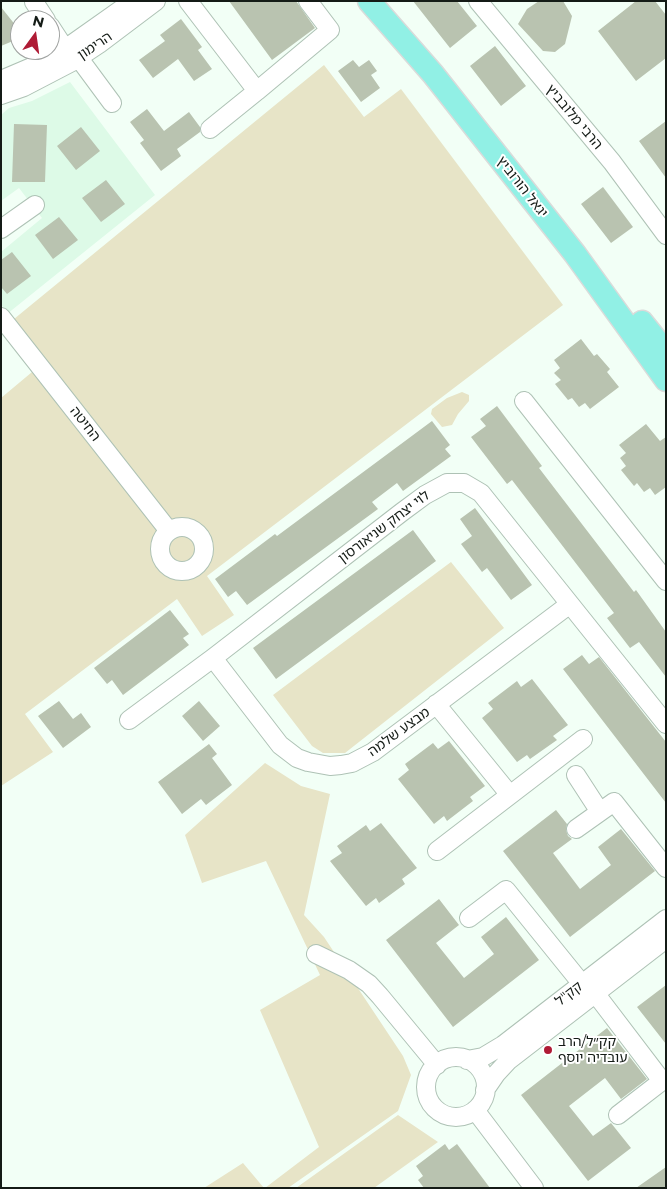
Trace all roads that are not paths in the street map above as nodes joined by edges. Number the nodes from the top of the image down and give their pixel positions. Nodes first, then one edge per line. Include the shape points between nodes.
1 (133, 1) edge
2 (156, 1) edge
3 (188, 1) edge
4 (308, 1) edge
5 (368, 1) edge
6 (386, 1) edge
7 (478, 1) edge
8 (60, 38) edge
9 (72, 53) junction
10 (1, 80) edge
11 (257, 91) junction
12 (1, 95) edge
13 (112, 103) dead end
14 (210, 129) dead end
15 (35, 205) dead end
16 (1, 229) edge
17 (666, 235) edge
18 (1, 317) edge
19 (666, 352) edge
20 (666, 380) edge
21 (524, 401) dead end
22 (169, 531) dead end
23 (666, 581) edge
24 (570, 604) junction
25 (213, 658) junction
26 (436, 704) junction
27 (129, 720) dead end
28 (666, 724) edge
29 (583, 739) dead end
30 (576, 775) dead end
31 (510, 795) junction
32 (600, 812) junction
33 (576, 829) dead end
34 (437, 851) dead end
35 (666, 868) edge
36 (469, 918) dead end
37 (666, 919) edge
38 (666, 939) edge
39 (316, 954) dead end
40 (589, 988) junction
41 (467, 1060) junction
42 (437, 1065) junction
43 (485, 1090) junction
44 (475, 1110) junction
45 (618, 1115) dead end
46 (534, 1188) edge

1 - 9 street, הרימון
2 - 9 street, הרימון
3 - 11 street
4 - 11 street via 330,30
5 - 20 main road, יגאל הורוביץ via 433,74 575,254
6 - 19 main road, יגאל הורוביץ
7 - 17 street, הרבי מלובביץ via 612,162
8 - 9 street
9 - 10 street, הרימון
9 - 12 street, הרימון via 48,76
9 - 13 street
11 - 14 street
15 - 16 street
18 - 22 street, החיטה
21 - 23 street
24 - 25 street, לוי יצחק שניאורסון via 481,493 464,483 447,483 402,512
24 - 26 street, מבצע שלמה
24 - 28 street, לוי יצחק שניאורסון
25 - 26 street, מבצע שלמה via 280,745 297,758 319,764 341,765 363,758
25 - 27 street, לוי יצחק שניאורסון
26 - 31 street
29 - 31 street
30 - 32 street
31 - 34 street
32 - 33 street
32 - 35 street via 614,802
36 - 40 street via 506,890
37 - 40 street, קק"ל
38 - 40 street, קק"ל
39 - 42 street via 349,970 374,990
40 - 41 street, קק"ל via 495,1050
40 - 43 street, קק"ל via 509,1060
40 - 45 street via 662,1081
41 - 42 street via 449,1058
41 - 43 street via 481,1072
42 - 44 street via 426,1083 427,1096 433,1107 444,1115 455,1117
43 - 44 street
44 - 46 street

